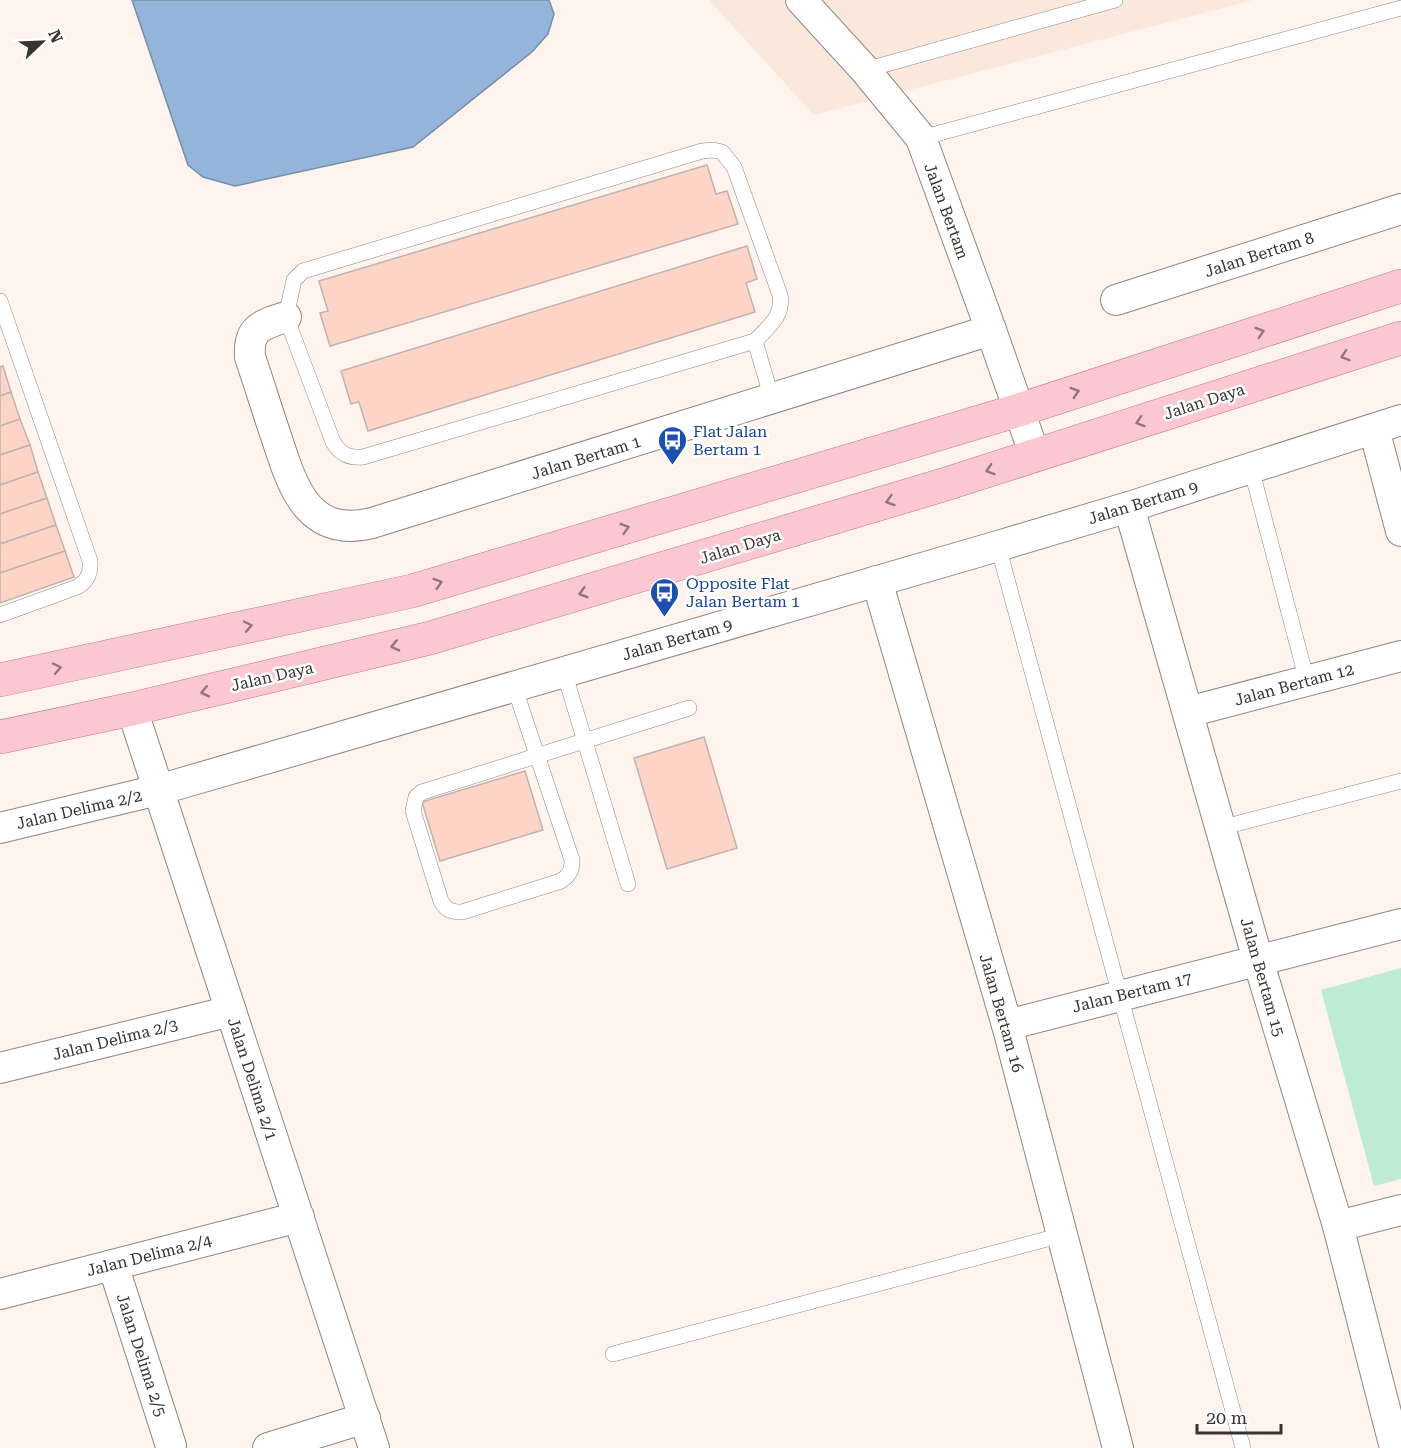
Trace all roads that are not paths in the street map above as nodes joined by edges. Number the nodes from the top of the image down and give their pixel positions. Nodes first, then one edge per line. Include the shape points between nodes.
1 (801, 0) edge
2 (1115, 0) edge
3 (1401, 8) edge
4 (865, 70) junction
5 (921, 138) junction
6 (1401, 209) edge
7 (1401, 286) edge
8 (1116, 300) dead end
9 (0, 301) edge
10 (286, 317) junction
11 (991, 330) junction
12 (1401, 338) edge
13 (755, 341) junction
14 (772, 399) junction
15 (1019, 410) junction
16 (1387, 424) edge
17 (1035, 456) junction
18 (1251, 468) junction
19 (1129, 507) junction
20 (1401, 531) edge
21 (998, 546) junction
22 (877, 581) junction
23 (0, 615) edge
24 (1401, 656) edge
25 (564, 672) junction
26 (0, 680) edge
27 (1307, 681) junction
28 (514, 686) junction
29 (689, 708) dead end
30 (132, 709) junction
31 (1188, 712) junction
32 (0, 737) edge
33 (585, 741) junction
34 (537, 757) junction
35 (1401, 781) edge
36 (158, 790) junction
37 (0, 828) edge
38 (1220, 828) junction
39 (628, 884) dead end
40 (1401, 924) edge
41 (1258, 960) junction
42 (1120, 996) junction
43 (231, 1011) junction
44 (1007, 1025) junction
45 (0, 1068) edge
46 (1401, 1210) edge
47 (299, 1217) junction
48 (1338, 1226) junction
49 (1062, 1235) junction
50 (113, 1265) junction
51 (0, 1294) edge
52 (613, 1354) dead end
53 (365, 1418) junction
54 (171, 1446) dead end
55 (268, 1448) edge
56 (374, 1448) edge
57 (1118, 1448) edge
58 (1243, 1448) edge
59 (1395, 1448) edge

1 - 4 street, Jalan Bertam
2 - 4 lane
3 - 5 lane
4 - 5 street, Jalan Bertam
5 - 11 street, Jalan Bertam
6 - 8 street, Jalan Bertam 8
15 -> 7 main road
9 - 23 lane via 90,569 84,583 77,587
10 - 13 lane via 333,442 345,456 354,458
10 - 13 lane via 294,280 309,267 713,150 722,152 734,167 780,295 779,315
10 - 14 street, Jalan Bertam 1 via 257,328 249,344 250,357 298,495 322,518 352,526 384,520
11 - 14 street, Jalan Bertam 1
11 - 15 street, Jalan Bertam
12 -> 17 main road, Jalan Daya
13 - 14 lane
15 - 17 street, Jalan Bertam
26 -> 15 main road via 412,591
16 - 18 street, Jalan Bertam 9
16 - 20 street
17 -> 30 main road, Jalan Daya via 430,638
18 - 19 street, Jalan Bertam 9
18 - 27 lane
19 - 21 street, Jalan Bertam 9
19 - 31 street, Jalan Bertam 15
21 - 22 street, Jalan Bertam 9
21 - 42 lane
22 - 25 street, Jalan Bertam 9
22 - 44 street, Jalan Bertam 16
24 - 27 street, Jalan Bertam 12
25 - 28 street, Jalan Bertam 9
25 - 33 lane
27 - 31 street, Jalan Bertam 12
28 - 34 lane
28 - 36 street, Jalan Bertam 9
29 - 33 lane
30 - 32 main road, Jalan Daya
30 - 36 street, Jalan Delima 2/1
31 - 38 street, Jalan Bertam 15
33 - 34 lane
33 - 39 lane
34 - 34 lane via 416,797 413,811 445,908 462,912 568,876 572,860
35 - 38 lane
36 - 37 street, Jalan Delima 2/2
36 - 43 street, Jalan Delima 2/1
38 - 41 street, Jalan Bertam 15
40 - 41 street, Jalan Bertam 17
41 - 42 street, Jalan Bertam 17
41 - 48 street, Jalan Bertam 15
42 - 44 street, Jalan Bertam 17
42 - 58 lane
43 - 45 street, Jalan Delima 2/3
43 - 47 street, Jalan Delima 2/1
44 - 49 street, Jalan Bertam 16
46 - 48 street
47 - 50 street, Jalan Delima 2/4
47 - 53 street, Jalan Delima 2/1
48 - 59 street, Jalan Bertam 15
49 - 52 lane
49 - 57 street, Jalan Bertam 16
50 - 51 street, Jalan Delima 2/4
50 - 54 street, Jalan Delima 2/5
53 - 55 street
53 - 56 street, Jalan Delima 2/1

